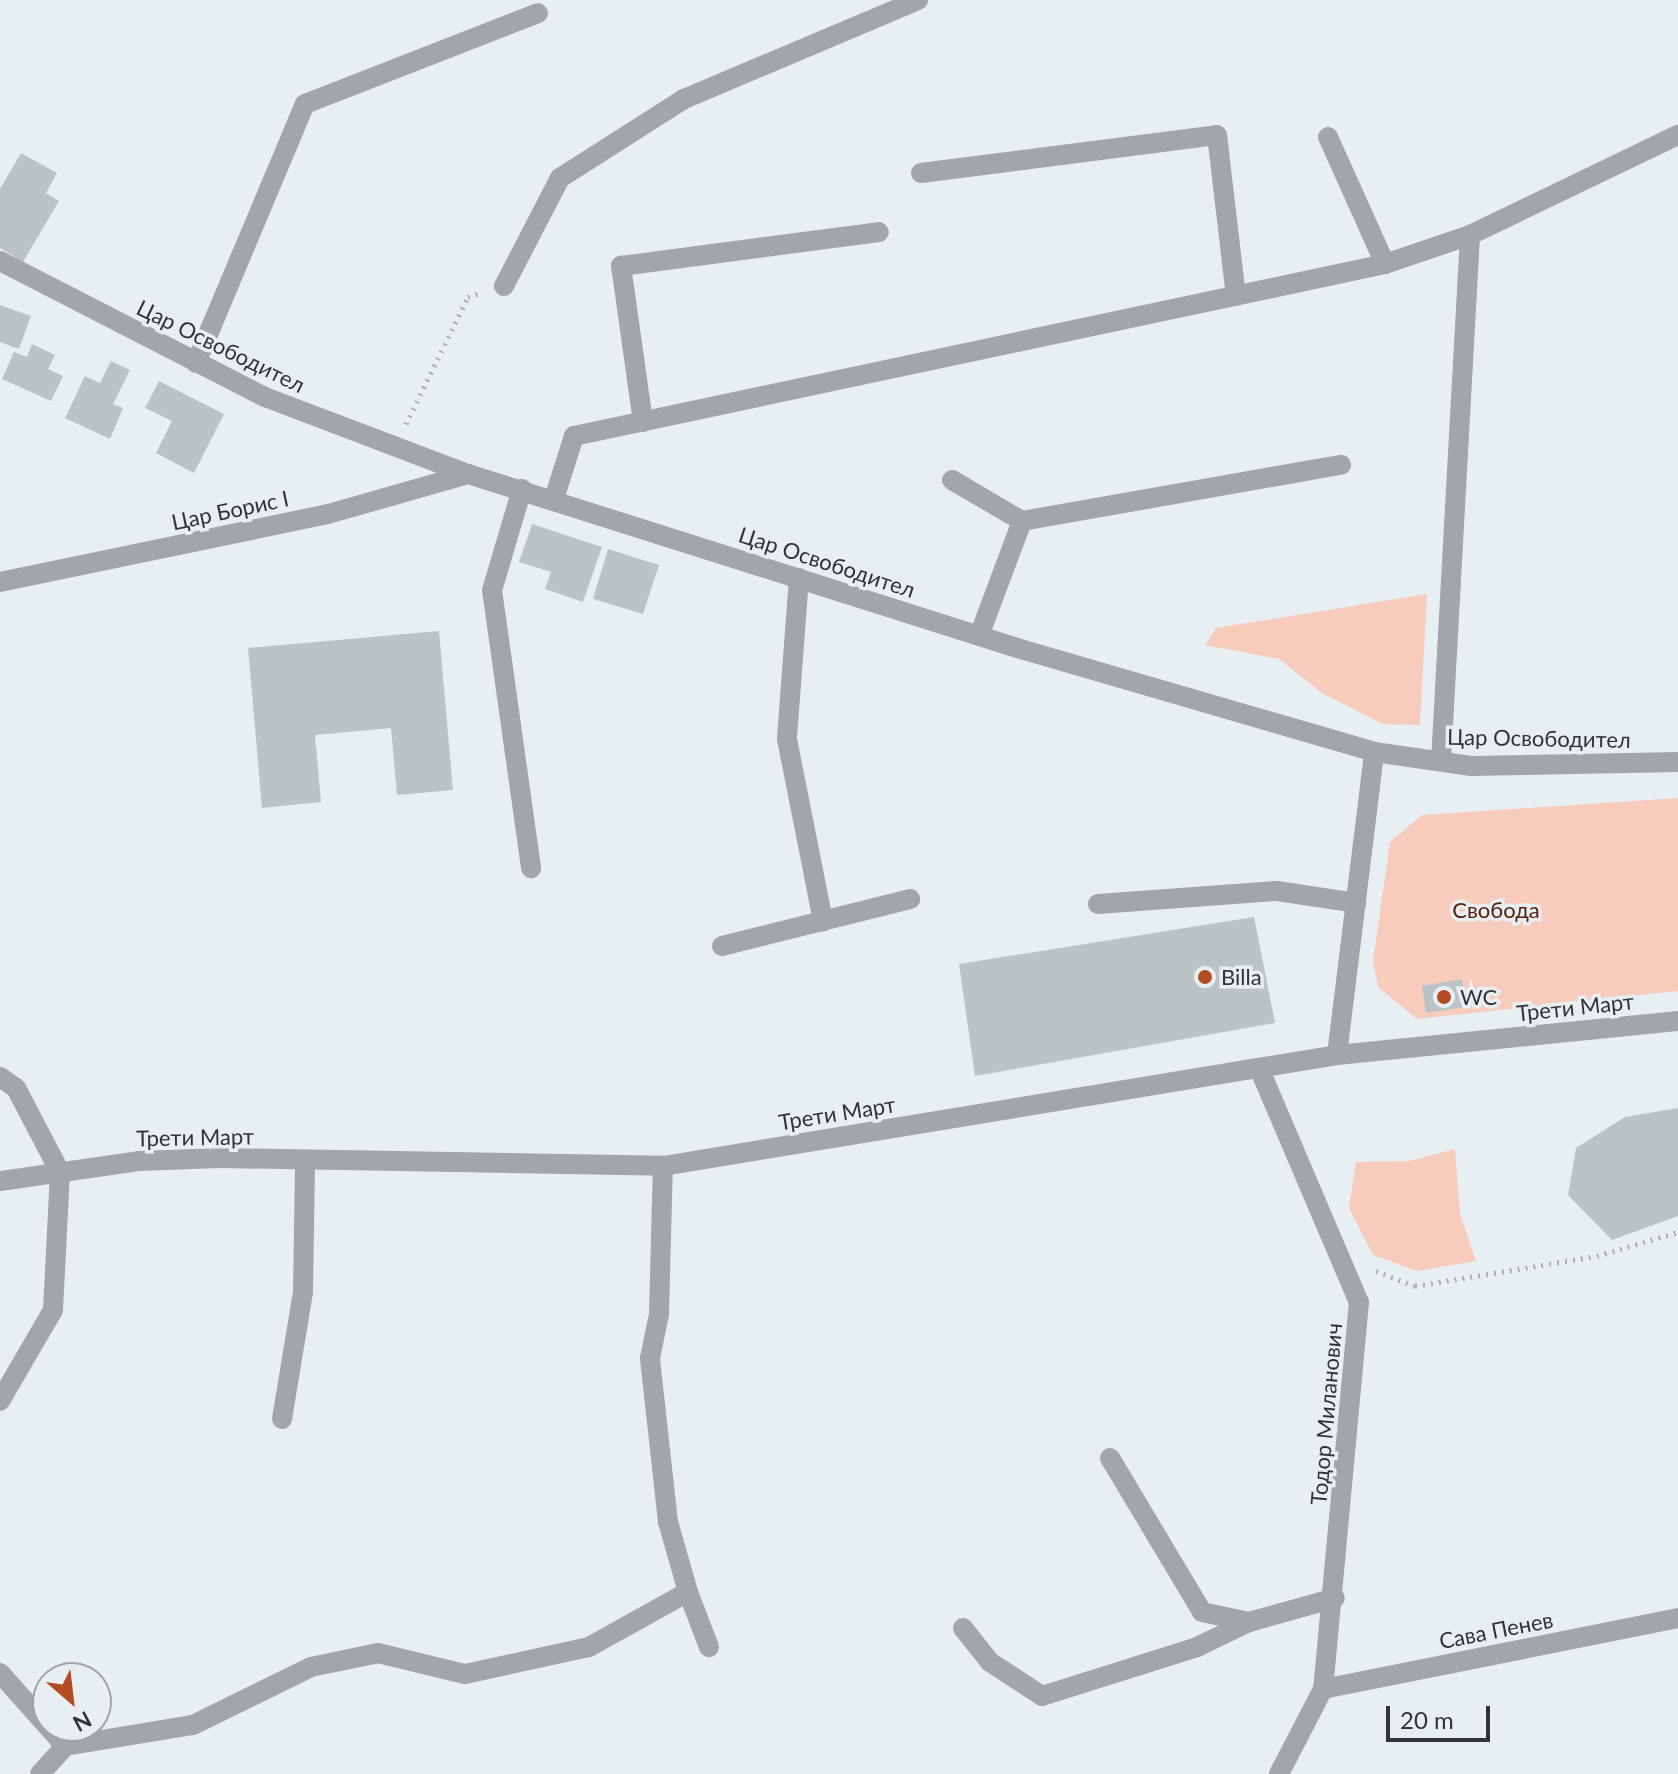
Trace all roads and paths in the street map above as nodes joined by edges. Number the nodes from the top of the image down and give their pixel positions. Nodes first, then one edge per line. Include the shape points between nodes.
1 (918, 0) edge
2 (538, 13) dead end
3 (1678, 135) edge
4 (1328, 137) dead end
5 (921, 173) dead end
6 (879, 232) dead end
7 (1470, 235) junction
8 (0, 261) edge
9 (1385, 264) junction
10 (504, 286) dead end
11 (1236, 296) junction
12 (468, 297) dead end
13 (196, 363) junction
14 (643, 422) junction
15 (395, 447) junction
16 (1341, 465) dead end
17 (468, 474) junction
18 (952, 480) dead end
19 (522, 489) junction
20 (554, 499) junction
21 (1022, 521) junction
22 (799, 578) junction
23 (0, 582) edge
24 (979, 636) junction
25 (1374, 752) junction
26 (1441, 761) junction
27 (1678, 762) edge
28 (531, 868) dead end
29 (910, 899) dead end
30 (1356, 903) junction
31 (1098, 904) dead end
32 (823, 921) junction
33 (722, 946) dead end
34 (1678, 1021) edge
35 (1337, 1055) junction
36 (1259, 1068) junction
37 (0, 1077) edge
38 (305, 1160) junction
39 (663, 1166) junction
40 (60, 1172) junction
41 (0, 1181) edge
42 (1678, 1232) edge
43 (1359, 1302) junction
44 (0, 1401) edge
45 (282, 1419) dead end
46 (1110, 1458) dead end
47 (688, 1592) junction
48 (1335, 1598) junction
49 (1678, 1618) edge
50 (1249, 1622) junction
51 (963, 1628) dead end
52 (709, 1647) dead end
53 (0, 1673) edge
54 (1323, 1689) junction
55 (65, 1746) junction
56 (40, 1774) edge
57 (1279, 1774) edge

1 - 10 street via 684,99 560,178
2 - 13 street via 305,104
3 - 7 street
4 - 9 street
5 - 11 street via 1217,135
6 - 14 street via 621,266
7 - 9 street
7 - 26 street
8 - 13 street, Цар Освободител
9 - 11 street
11 - 14 street
12 - 15 path
13 - 15 street, Цар Освободител
14 - 20 street via 574,436
15 - 17 street, Цар Освободител
16 - 21 street
17 - 19 street, Цар Освободител
17 - 23 street, Цар Борис I via 328,514
18 - 21 street
19 - 20 street, Цар Освободител
19 - 28 street via 492,590
20 - 22 street, Цар Освободител
21 - 24 street
22 - 24 street, Цар Освободител
22 - 32 street via 787,739
24 - 25 street, Цар Освободител
25 - 26 street, Цар Освободител
25 - 30 street
26 - 27 street, Цар Освободител
29 - 32 street
30 - 31 street via 1277,891
30 - 35 street
32 - 33 street
34 - 35 street, Трети Март
35 - 36 street, Трети Март
36 - 39 street, Трети Март
36 - 43 street, Тодор Миланович
37 - 40 street via 16,1088
38 - 39 street, Трети Март
38 - 40 street, Трети Март via 139,1161
38 - 45 street via 303,1292
39 - 47 street via 659,1314 650,1358 668,1522
40 - 41 street, Трети Март
40 - 44 street via 53,1310
42 - 43 path via 1597,1256 1415,1286 1374,1271
43 - 48 street, Тодор Миланович
46 - 50 street via 1190,1599 1217,1619
47 - 52 street
47 - 55 street via 589,1647 465,1674 378,1653 311,1667 193,1725
48 - 50 street
48 - 54 street, Тодор Миланович
49 - 54 street, Сава Пенев
50 - 51 street via 1170,1657 1042,1696 990,1662
53 - 55 street
54 - 57 street, Тодор Миланович
55 - 56 street

